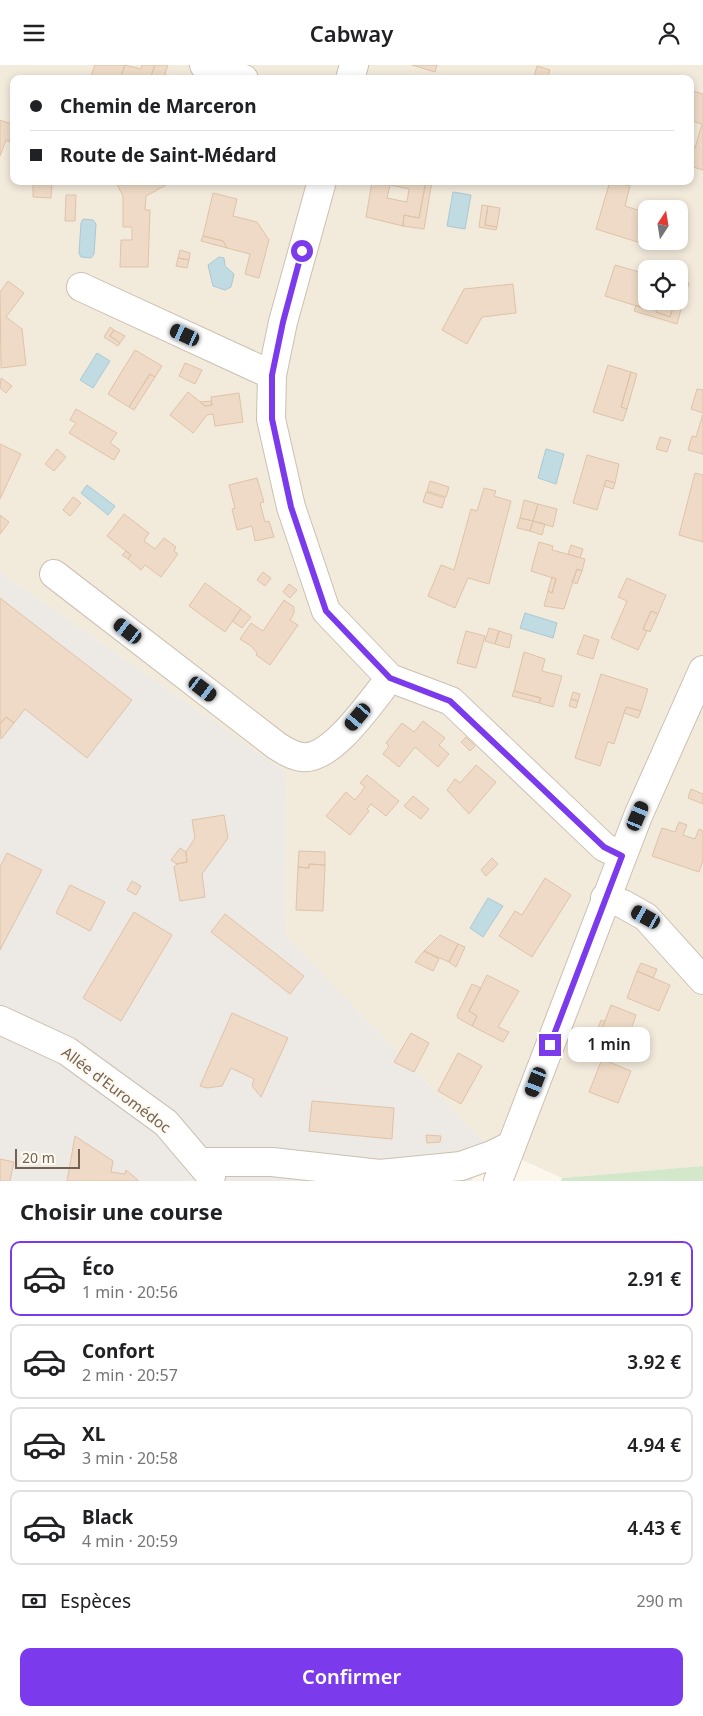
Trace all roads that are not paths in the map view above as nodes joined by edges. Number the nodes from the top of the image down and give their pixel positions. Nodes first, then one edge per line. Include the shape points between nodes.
1 (204, 65) edge
2 (233, 75) edge
3 (321, 185) edge
4 (81, 287) dead end
5 (272, 375) junction
6 (54, 574) dead end
7 (703, 670) edge
8 (390, 678) junction
9 (693, 718) edge
10 (622, 856) junction
11 (606, 899) junction
12 (703, 979) edge
13 (0, 1019) edge
14 (512, 1145) junction
15 (207, 1171) edge
16 (498, 1181) edge

1 - 2 street
3 - 5 street via 283,322
4 - 5 street
5 - 8 street via 272,419 291,507 326,611
6 - 8 street via 292,755 303,758 321,753 337,742
7 - 9 street
8 - 10 street via 450,701 604,847
9 - 10 street
10 - 11 street
11 - 12 street via 646,917
11 - 14 street
13 - 15 street, Allée d'Euromédoc via 67,1051 166,1123
14 - 15 street via 461,1166 380,1174 272,1163
14 - 16 street

